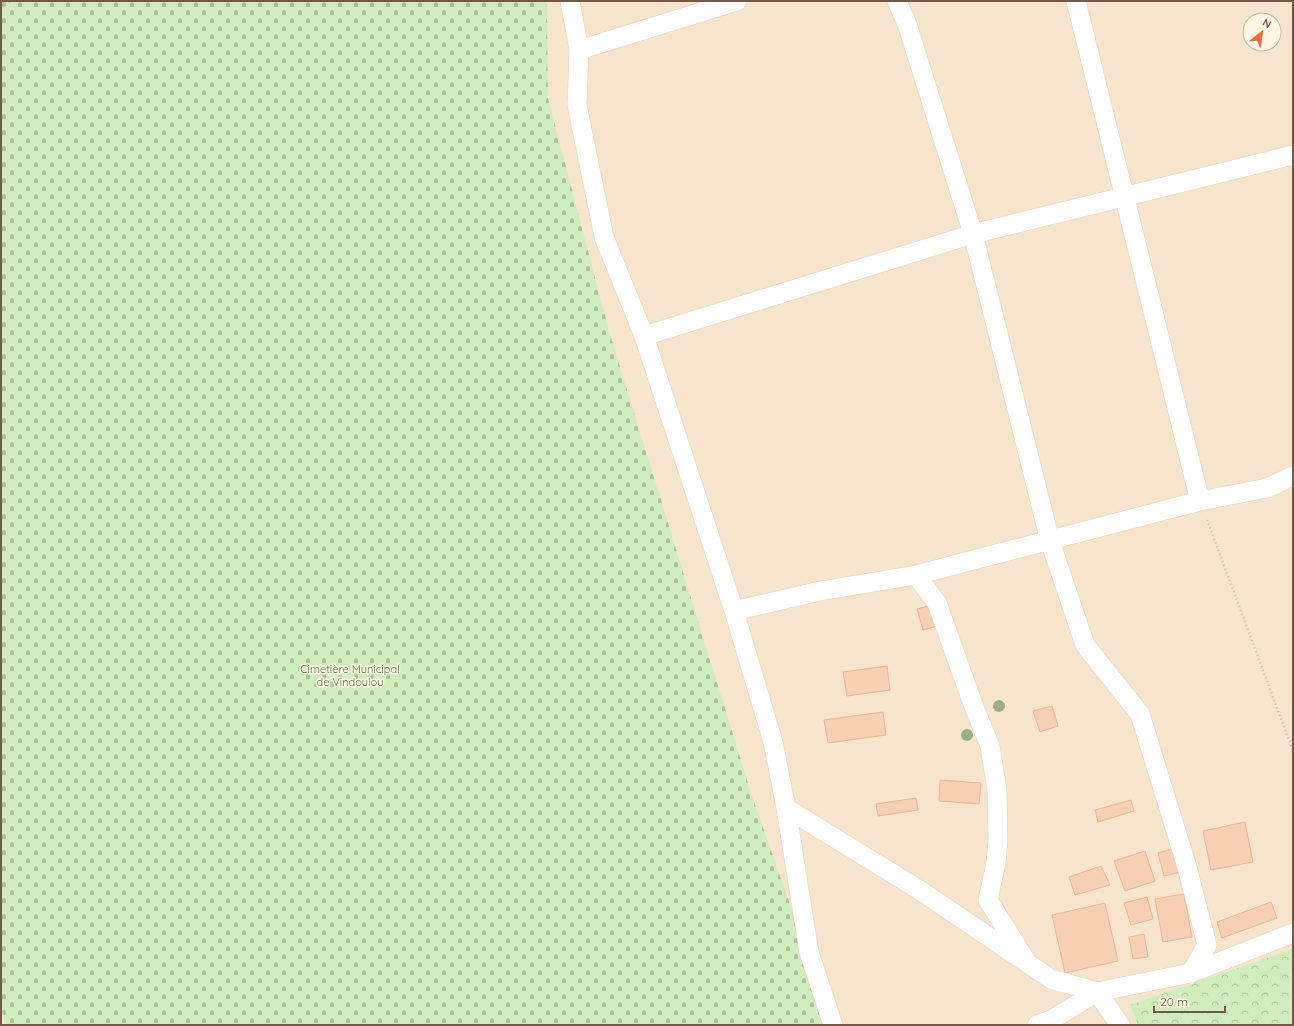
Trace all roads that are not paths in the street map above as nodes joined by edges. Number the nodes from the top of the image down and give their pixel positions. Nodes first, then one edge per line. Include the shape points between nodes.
1 (570, 1) edge
2 (897, 1) edge
3 (1076, 1) edge
4 (730, 2) edge
5 (579, 50) junction
6 (1293, 155) edge
7 (1125, 196) junction
8 (973, 234) junction
9 (644, 336) junction
10 (1293, 476) edge
11 (1200, 501) junction
12 (1050, 541) junction
13 (916, 575) junction
14 (734, 611) junction
15 (786, 808) junction
16 (1293, 933) edge
17 (1026, 961) junction
18 (1191, 973) junction
19 (1097, 992) junction
20 (833, 1025) edge
21 (1037, 1025) edge
22 (1120, 1025) edge

1 - 5 street
2 - 8 street via 907,24
3 - 7 street
4 - 5 street
5 - 9 street via 577,105 604,237
6 - 7 street
7 - 8 street
7 - 11 street
8 - 9 street
8 - 12 street
9 - 14 street
10 - 11 street via 1267,488
11 - 12 street
12 - 13 street
12 - 18 street via 1085,645 1140,714 1187,867 1207,945
13 - 14 street via 820,591
13 - 17 street via 937,603 990,746 997,790 998,840 988,900
14 - 15 street via 772,742
15 - 17 street via 921,891
15 - 20 street via 809,952
16 - 18 street
17 - 19 street via 1051,979
18 - 19 street
19 - 21 street via 1051,1020
19 - 22 street

